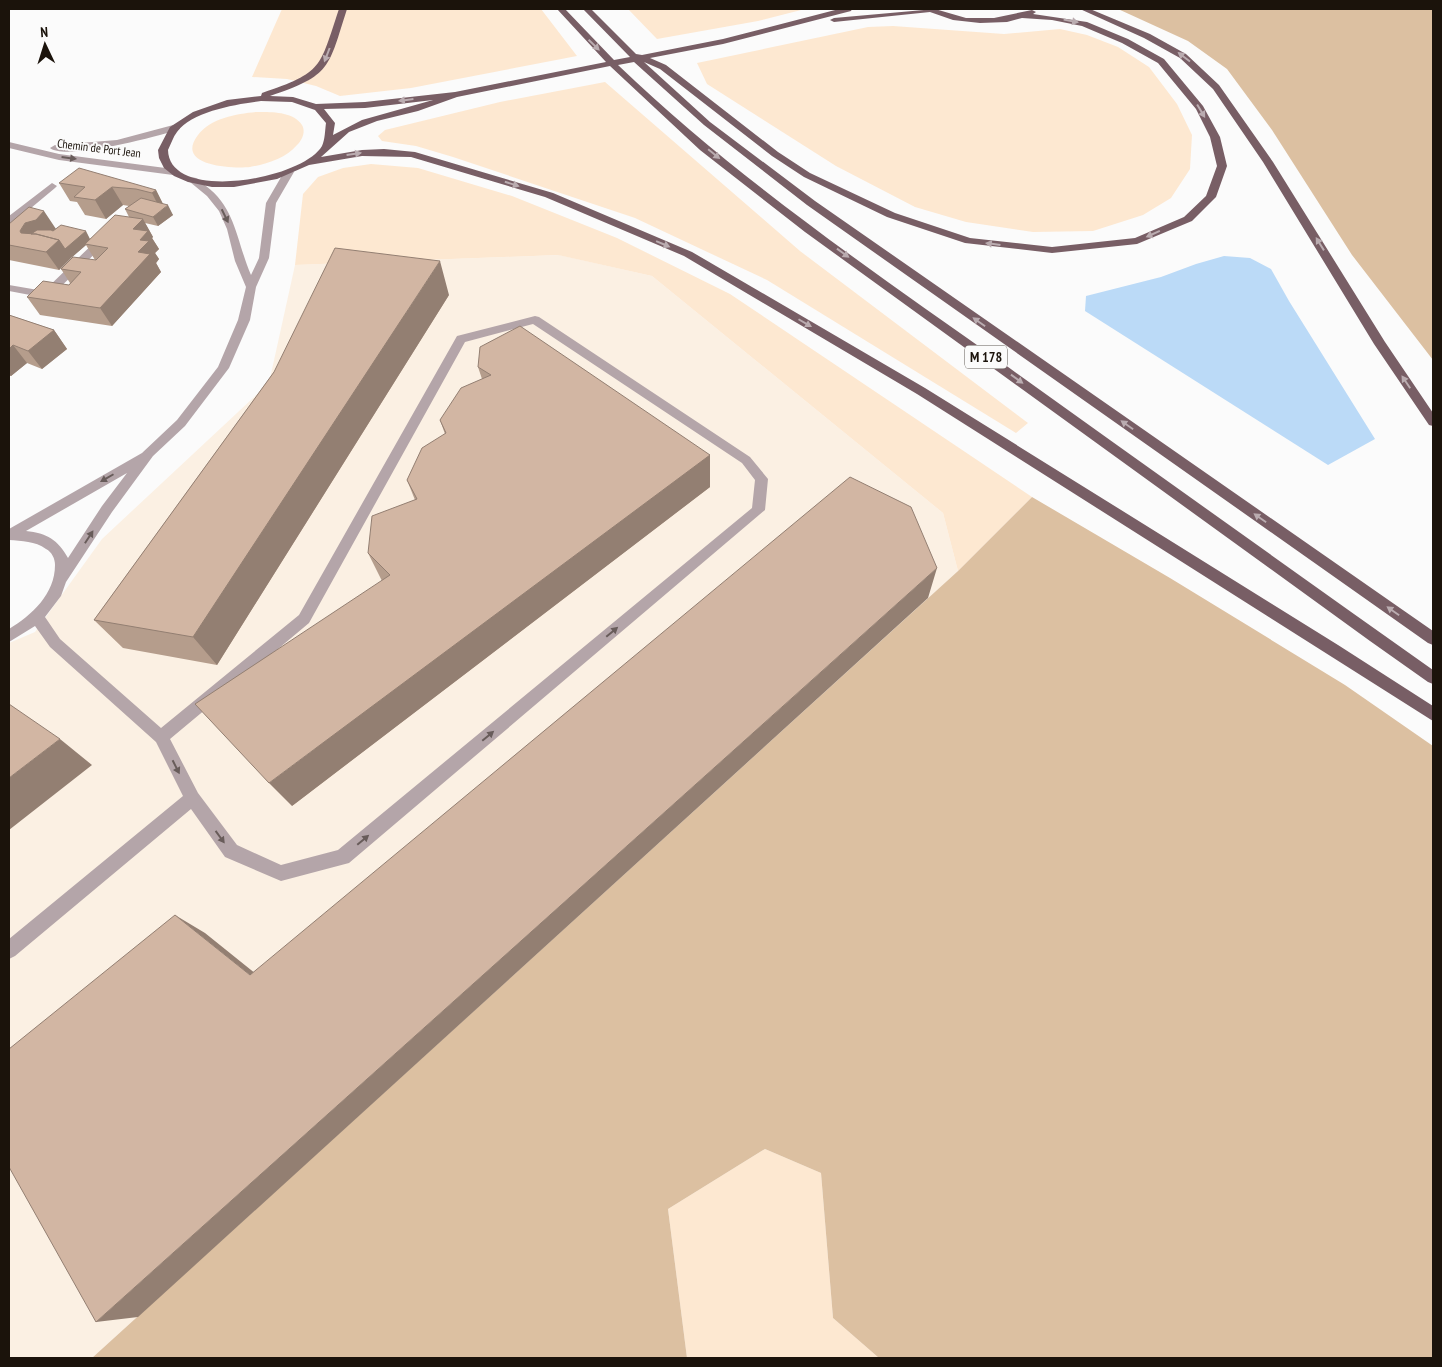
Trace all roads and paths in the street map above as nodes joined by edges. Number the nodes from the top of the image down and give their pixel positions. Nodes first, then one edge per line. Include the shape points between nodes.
1 (343, 9) edge
2 (561, 9) edge
3 (587, 9) edge
4 (848, 9) edge
5 (1039, 9) edge
6 (1084, 9) edge
7 (930, 10) edge
8 (1022, 16) junction
9 (790, 25) junction
10 (632, 54) junction
11 (455, 95) junction
12 (256, 98) junction
13 (316, 107) junction
14 (177, 127) junction
15 (9, 145) edge
16 (327, 145) junction
17 (21, 148) junction
18 (306, 163) junction
19 (174, 172) junction
20 (289, 172) junction
21 (193, 180) junction
22 (52, 186) dead end
23 (9, 221) edge
24 (110, 234) edge
25 (251, 287) junction
26 (9, 288) edge
27 (1433, 422) edge
28 (150, 453) junction
29 (10, 535) edge
30 (62, 578) junction
31 (37, 617) junction
32 (9, 636) edge
33 (1433, 639) edge
34 (1433, 678) edge
35 (1433, 714) edge
36 (161, 737) junction
37 (192, 798) junction
38 (9, 950) edge

1 -> 12 main road via 328,54 318,70
2 -> 34 main road, M 178 via 664,114 770,200
3 - 10 main road, M 178
4 - 9 main road
5 - 8 main road
27 -> 6 main road via 1216,86 1184,56
7 - 8 main road via 964,19
7 - 9 main road
8 -> 10 main road via 1084,24 1126,41 1161,61 1179,81 1200,108 1222,166 1211,196 1188,218 1137,241 1052,250 969,241 891,216 806,175 663,67
9 - 11 main road
33 -> 10 main road, M 178 via 810,203 747,156
11 -> 13 main road
11 - 16 main road via 350,128
12 - 13 main road via 290,99
12 - 14 main road via 212,108
13 - 16 main road via 325,113 333,128
14 - 17 street, Chemin de Port Jean via 97,147
14 - 19 main road via 168,136 162,155
15 - 17 street, Chemin de Port Jean
16 - 18 main road
17 -> 19 street, Chemin de Port Jean
18 - 20 main road
18 -> 35 main road via 362,153 412,154 549,195 688,254 921,391
19 - 21 main road
20 - 21 main road via 230,184
20 - 25 street via 271,203 264,258
21 -> 25 street via 211,194 224,211
22 - 23 street
24 - 26 street via 46,295
25 - 28 street via 244,320 223,368 181,423
28 -> 29 street
30 -> 28 street via 107,509
29 - 30 street via 25,535 48,542 60,557
30 - 31 street via 54,598
31 - 32 street
31 - 36 street via 55,643
36 -> 37 street
37 -> 36 street via 231,851 281,873 343,857 758,510 762,479 746,460 535,320 461,339 304,619
37 - 38 street

